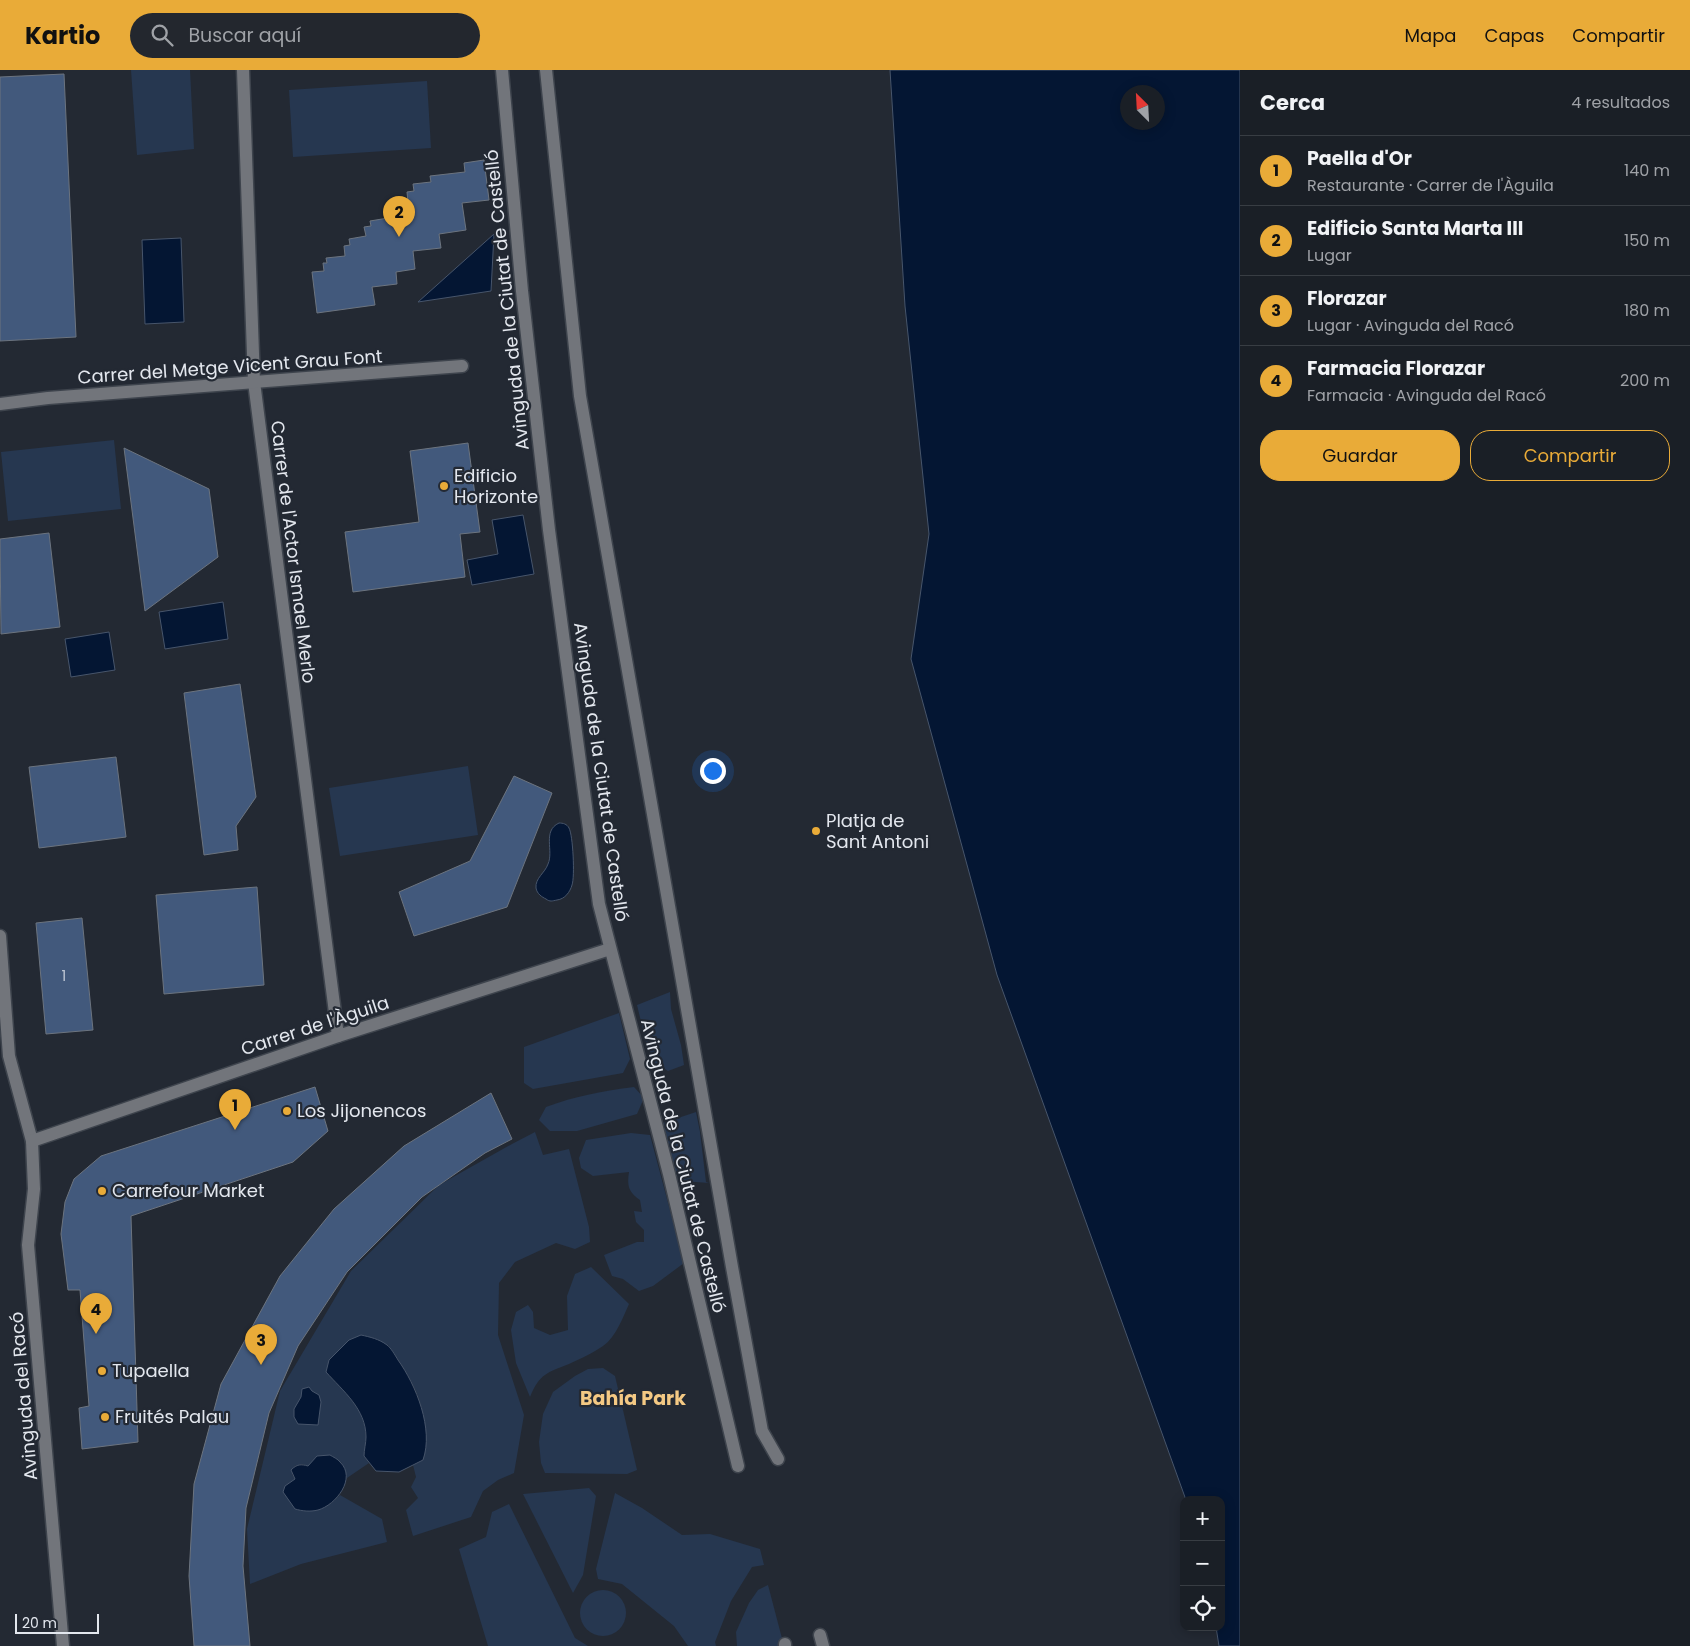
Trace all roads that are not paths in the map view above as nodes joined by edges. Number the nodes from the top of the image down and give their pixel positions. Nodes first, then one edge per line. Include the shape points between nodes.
1 (243, 70) edge
2 (502, 70) edge
3 (546, 70) edge
4 (462, 366) dead end
5 (254, 382) junction
6 (0, 404) edge
7 (0, 936) edge
8 (610, 949) junction
9 (338, 1036) junction
10 (9, 1056) junction
11 (0, 1067) edge
12 (32, 1141) junction
13 (778, 1459) dead end
14 (738, 1466) dead end
15 (63, 1646) edge

1 - 5 street, Carrer de l'Actor Ismael Merlo
2 - 8 street, Avinguda de la Ciutat de Castelló via 522,291 549,530 599,904
3 - 13 street, Avinguda de la Ciutat de Castelló via 580,396 762,1431
4 - 5 street, Carrer del Metge Vicent Grau Font
5 - 6 street, Carrer del Metge Vicent Grau Font
5 - 9 street, Carrer de l'Actor Ismael Merlo
7 - 10 street, Avinguda del Racó
8 - 9 street, Carrer de l'Àguila
8 - 14 street, Avinguda de la Ciutat de Castelló via 669,1174
9 - 12 street, Carrer de l'Àguila
10 - 11 street
10 - 12 street, Avinguda del Racó
12 - 15 street, Avinguda del Racó via 34,1189 28,1245

